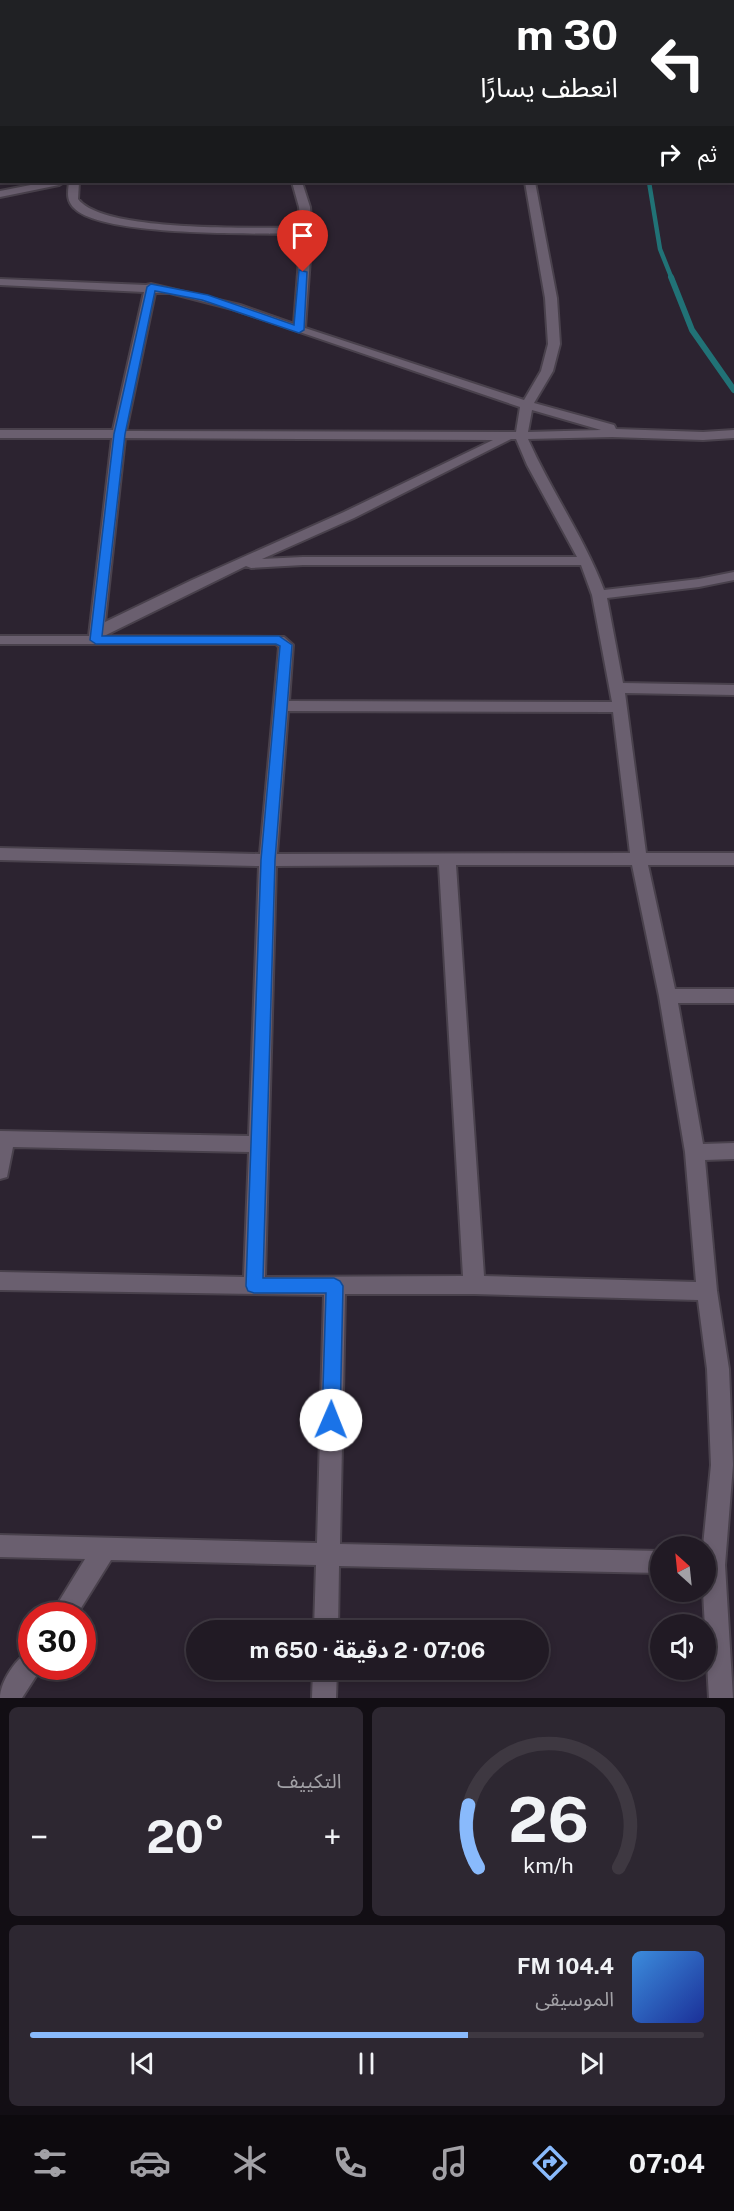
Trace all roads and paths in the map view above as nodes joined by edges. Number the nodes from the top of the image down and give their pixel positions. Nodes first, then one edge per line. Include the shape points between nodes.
1 (54, 183) edge
2 (74, 183) edge
3 (297, 183) edge
4 (530, 183) edge
5 (0, 194) edge
6 (307, 231) junction
7 (0, 282) edge
8 (151, 287) junction
9 (299, 330) junction
10 (527, 405) junction
11 (626, 433) junction
12 (0, 434) edge
13 (119, 434) junction
14 (734, 434) edge
15 (516, 437) junction
16 (693, 437) junction
17 (734, 447) edge
18 (586, 561) junction
19 (238, 564) junction
20 (734, 576) edge
21 (599, 595) junction
22 (96, 636) junction
23 (0, 640) edge
24 (617, 688) junction
25 (734, 690) edge
26 (281, 706) junction
27 (620, 706) junction
28 (0, 854) edge
29 (734, 859) edge
30 (268, 860) junction
31 (447, 860) junction
32 (639, 860) junction
33 (668, 996) junction
34 (734, 996) edge
35 (2, 1139) edge
36 (259, 1144) junction
37 (695, 1152) junction
38 (734, 1152) edge
39 (0, 1171) edge
40 (0, 1281) edge
41 (474, 1285) junction
42 (254, 1286) junction
43 (334, 1286) junction
44 (707, 1291) junction
45 (728, 1466) edge
46 (715, 1536) edge
47 (0, 1546) edge
48 (106, 1548) junction
49 (328, 1554) junction
50 (650, 1562) edge
51 (71, 1602) edge
52 (712, 1602) edge
53 (326, 1620) edge
54 (20, 1680) edge
55 (325, 1680) edge
56 (8, 1698) edge
57 (324, 1698) edge
58 (721, 1698) edge

1 - 5 street
2 - 6 street via 73,199 80,208 122,222
3 - 6 street
4 - 10 street via 551,298 554,344 547,371
6 - 9 street
7 - 8 street
8 - 9 street via 204,297
8 - 13 street
9 - 10 street
10 - 11 street
10 - 15 street
11 - 15 street
11 - 16 street
12 - 13 street
13 - 15 street
13 - 22 street
14 - 16 street
15 - 18 street
15 - 19 street
16 - 17 street
18 - 19 street
18 - 21 street
19 - 22 street
20 - 21 street
21 - 24 street
22 - 23 street
22 - 26 street via 282,641 286,645
24 - 25 street
24 - 27 street
26 - 27 street
26 - 30 street
27 - 32 street
28 - 30 street
29 - 32 street
30 - 31 street
30 - 36 street
31 - 32 street
31 - 41 street
32 - 33 street
33 - 34 street
33 - 37 street
35 - 36 street
35 - 39 street
36 - 42 street
37 - 38 street
37 - 44 street
40 - 42 street
41 - 43 street
41 - 44 street
42 - 43 street
43 - 49 street
44 - 45 street
45 - 46 street
47 - 48 street
48 - 49 street
48 - 51 street
49 - 50 street
49 - 53 street
52 - 58 street
54 - 56 street
55 - 57 street

